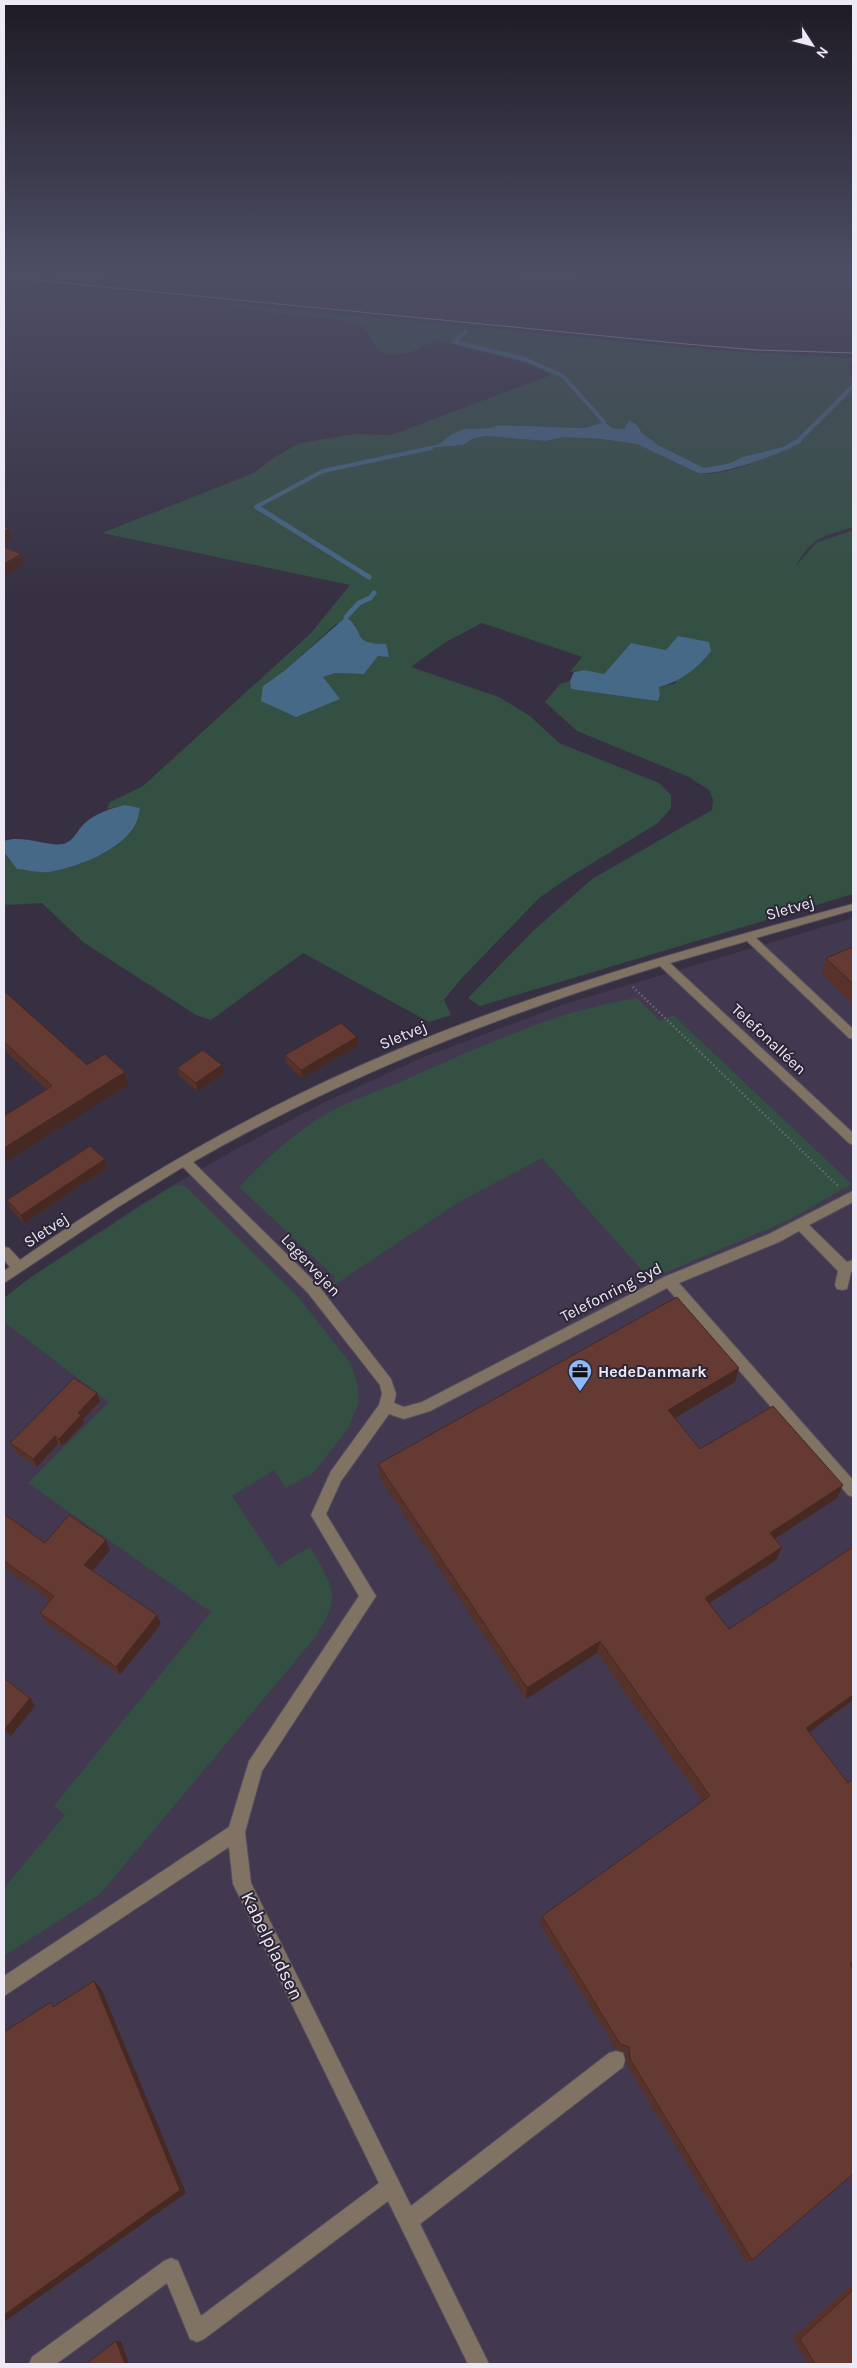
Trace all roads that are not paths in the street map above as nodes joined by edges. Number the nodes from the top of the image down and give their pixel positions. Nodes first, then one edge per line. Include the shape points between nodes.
1 (853, 907) edge
2 (749, 937) junction
3 (662, 962) junction
4 (853, 1035) edge
5 (853, 1140) edge
6 (185, 1161) junction
7 (852, 1197) edge
8 (800, 1224) junction
9 (4, 1252) edge
10 (18, 1267) junction
11 (849, 1267) edge
12 (4, 1278) edge
13 (669, 1281) junction
14 (842, 1285) dead end
15 (386, 1407) junction
16 (853, 1490) edge
17 (236, 1832) junction
18 (4, 1988) edge
19 (616, 2060) edge
20 (391, 2186) junction
21 (408, 2220) junction
22 (39, 2364) edge
23 (479, 2364) edge

1 - 2 street, Sletvej
2 - 3 street, Sletvej
2 - 4 street
3 - 5 street, Telefonalléen
3 - 6 street, Sletvej via 470,1025 403,1052 277,1111
6 - 10 street, Sletvej
6 - 15 street, Lagervejen via 313,1289 386,1383 389,1394
7 - 8 street, Telefonring Syd
8 - 11 street
8 - 13 street, Telefonring Syd
9 - 10 street
10 - 12 street, Sletvej
11 - 14 street
13 - 15 street, Telefonring Syd via 425,1407 404,1413
13 - 16 street
15 - 17 street, Kabelpladsen via 336,1476 318,1515 368,1596 255,1766
17 - 18 street
17 - 20 street, Kabelpladsen via 242,1884
19 - 21 street
20 - 21 street, Kabelpladsen
20 - 22 street via 197,2332 171,2268
21 - 23 street, Kabelpladsen

